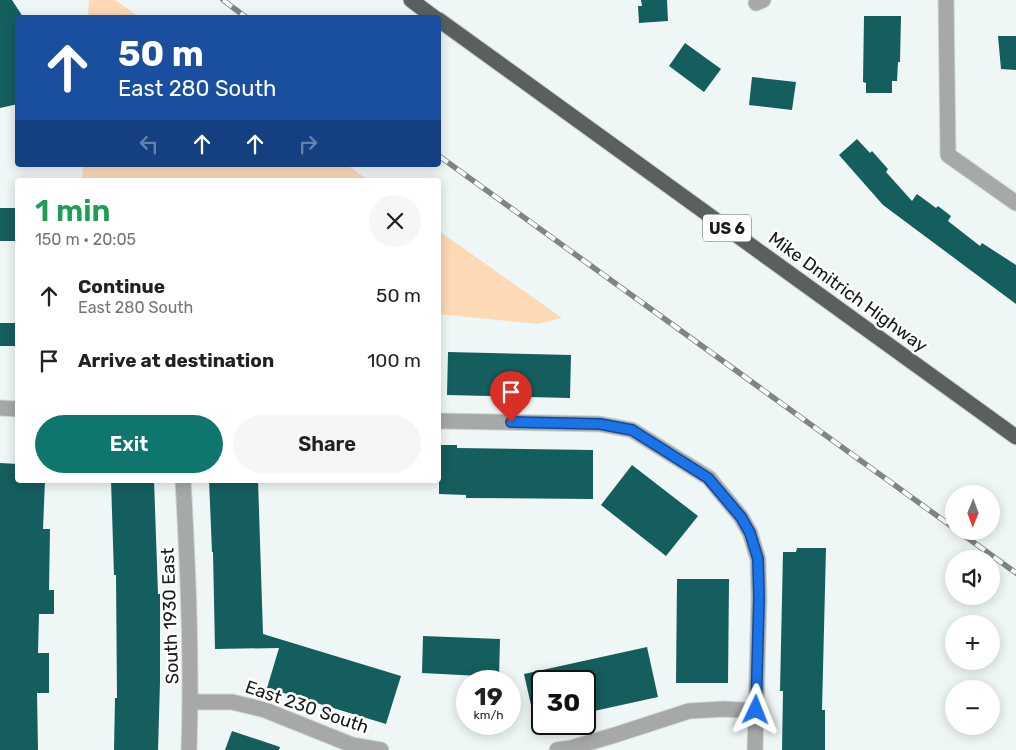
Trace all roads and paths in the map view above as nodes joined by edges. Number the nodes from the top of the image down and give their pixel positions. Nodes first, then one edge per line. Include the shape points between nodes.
1 (411, 0) edge
2 (946, 0) edge
3 (431, 15) edge
4 (441, 21) edge
5 (1016, 203) edge
6 (0, 408) edge
7 (15, 409) edge
8 (441, 421) edge
9 (1016, 437) edge
10 (183, 483) edge
11 (191, 702) junction
12 (756, 710) junction
13 (189, 750) edge
14 (381, 750) edge
15 (557, 750) edge
16 (755, 750) edge

1 - 3 highway
2 - 5 street via 948,155
4 - 9 highway, Mike Dmitrich Highway / US 6
6 - 7 street
8 - 12 street via 600,424 632,430 708,478 741,517 758,559
10 - 11 street, South 1930 East
11 - 13 street, South 1930 East
11 - 14 street, East 230 South via 232,702 265,710 352,745
12 - 15 street via 689,711
12 - 16 street

